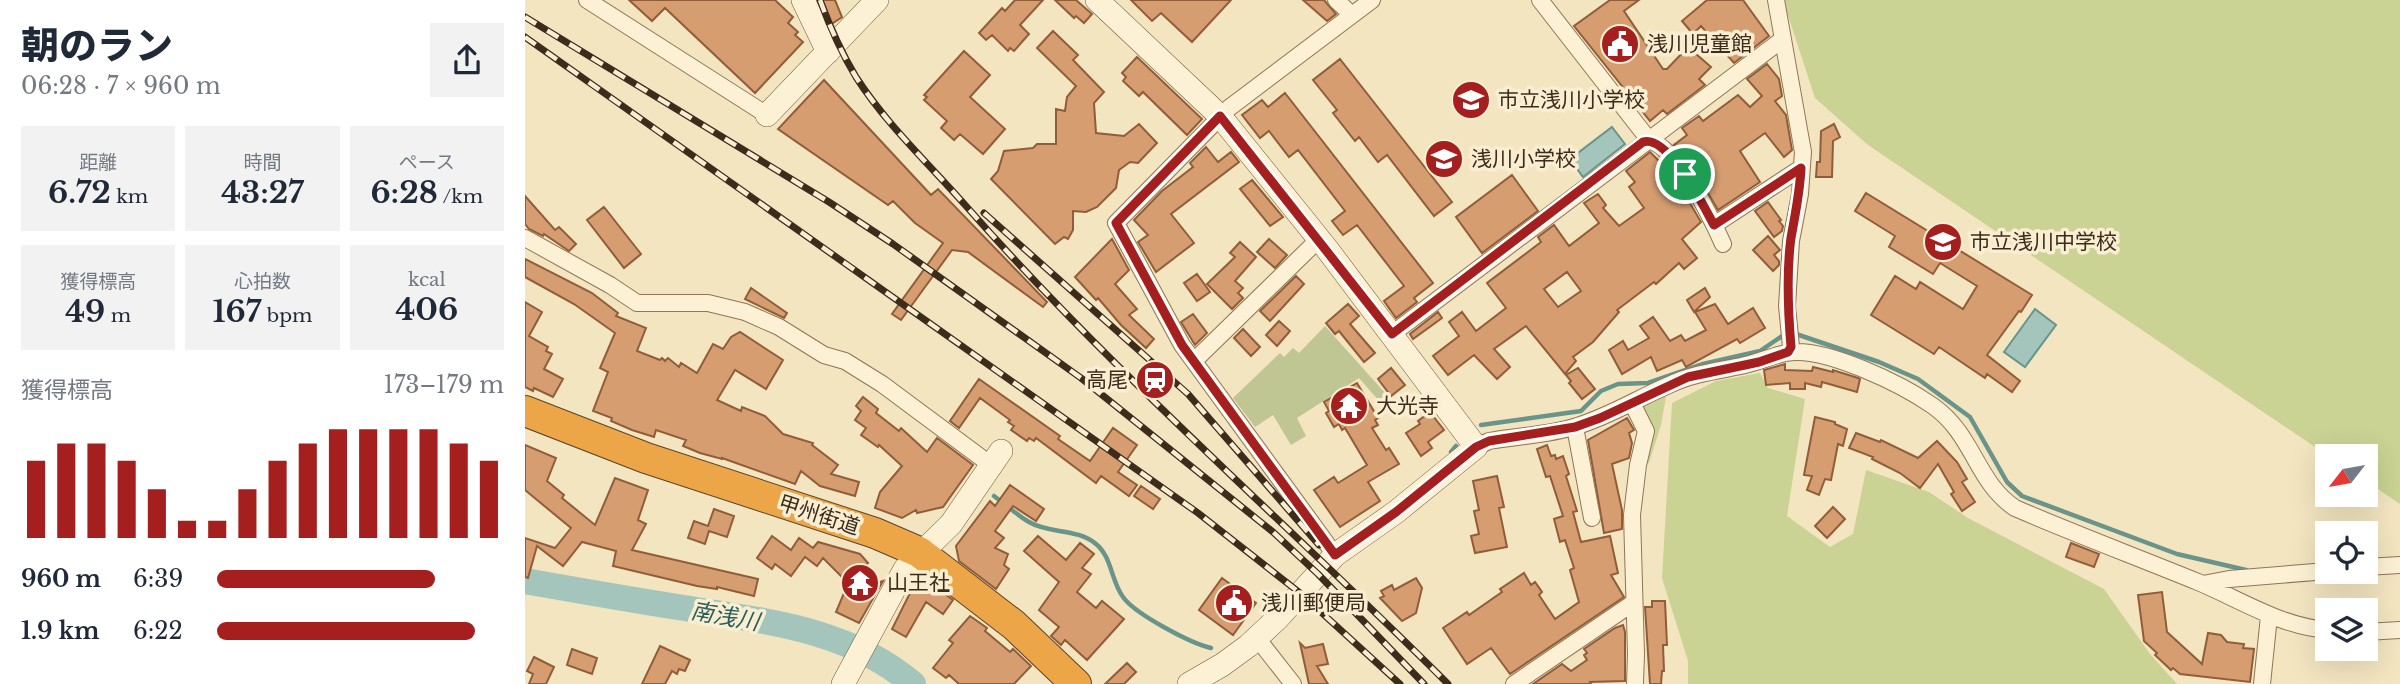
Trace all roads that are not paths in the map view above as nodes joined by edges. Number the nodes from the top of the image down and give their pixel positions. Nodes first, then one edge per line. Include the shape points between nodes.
1 (587, 0) edge
2 (803, 0) edge
3 (877, 0) edge
4 (1097, 0) edge
5 (1336, 0) edge
6 (1372, 0) edge
7 (1541, 0) edge
8 (1776, 0) edge
9 (1352, 15) junction
10 (1783, 39) junction
11 (828, 52) junction
12 (767, 115) joint
13 (1220, 116) junction
14 (1649, 140) junction
15 (1801, 168) junction
16 (1714, 225) junction
17 (525, 239) edge
18 (1319, 239) junction
19 (1723, 244) dead end
20 (1392, 334) junction
21 (1790, 349) junction
22 (1194, 361) junction
23 (1632, 402) junction
24 (525, 411) edge
25 (1575, 427) junction
26 (1476, 447) junction
27 (996, 458) joint
28 (1592, 518) dead end
29 (919, 552) junction
30 (1335, 555) junction
31 (2400, 565) edge
32 (2378, 567) edge
33 (2315, 572) edge
34 (2203, 584) junction
35 (1633, 603) junction
36 (2269, 616) junction
37 (2315, 629) edge
38 (2400, 630) edge
39 (2378, 631) edge
40 (1257, 638) junction
41 (845, 681) edge
42 (1076, 684) edge
43 (1189, 684) edge
44 (1293, 684) edge
45 (1514, 684) edge
46 (1635, 684) edge
47 (2262, 684) edge

1 - 12 street
2 - 11 street
3 - 11 street
4 - 13 street
5 - 9 street
6 - 9 street
7 - 14 street
8 - 10 street
9 - 13 street
10 - 14 street
10 - 15 street via 1799,122
11 - 12 street
13 - 18 street
13 - 22 street via 1116,223 1169,324
14 - 16 street via 1685,174
14 - 20 street
15 - 16 street
15 - 21 street via 1791,241
16 - 19 street
17 - 27 street via 637,303 708,303 779,327 882,384 912,415
18 - 20 street
18 - 22 street
20 - 26 street
21 - 23 street via 1759,362 1688,377
21 - 34 street via 1832,357 1934,407 1967,441 1991,487 2015,508
22 - 30 street
23 - 25 street
23 - 35 street via 1646,431 1632,515
24 - 29 highway, 甲州街道
25 - 26 street
25 - 28 street
26 - 30 street
27 - 29 street via 951,523
29 - 41 street via 905,569
29 - 42 highway, 甲州街道 via 1014,625
30 - 40 street
31 - 32 street
33 - 34 street
34 - 36 street
35 - 45 street
35 - 46 street
36 - 37 street
36 - 47 street
38 - 39 street
40 - 43 street
40 - 44 street

